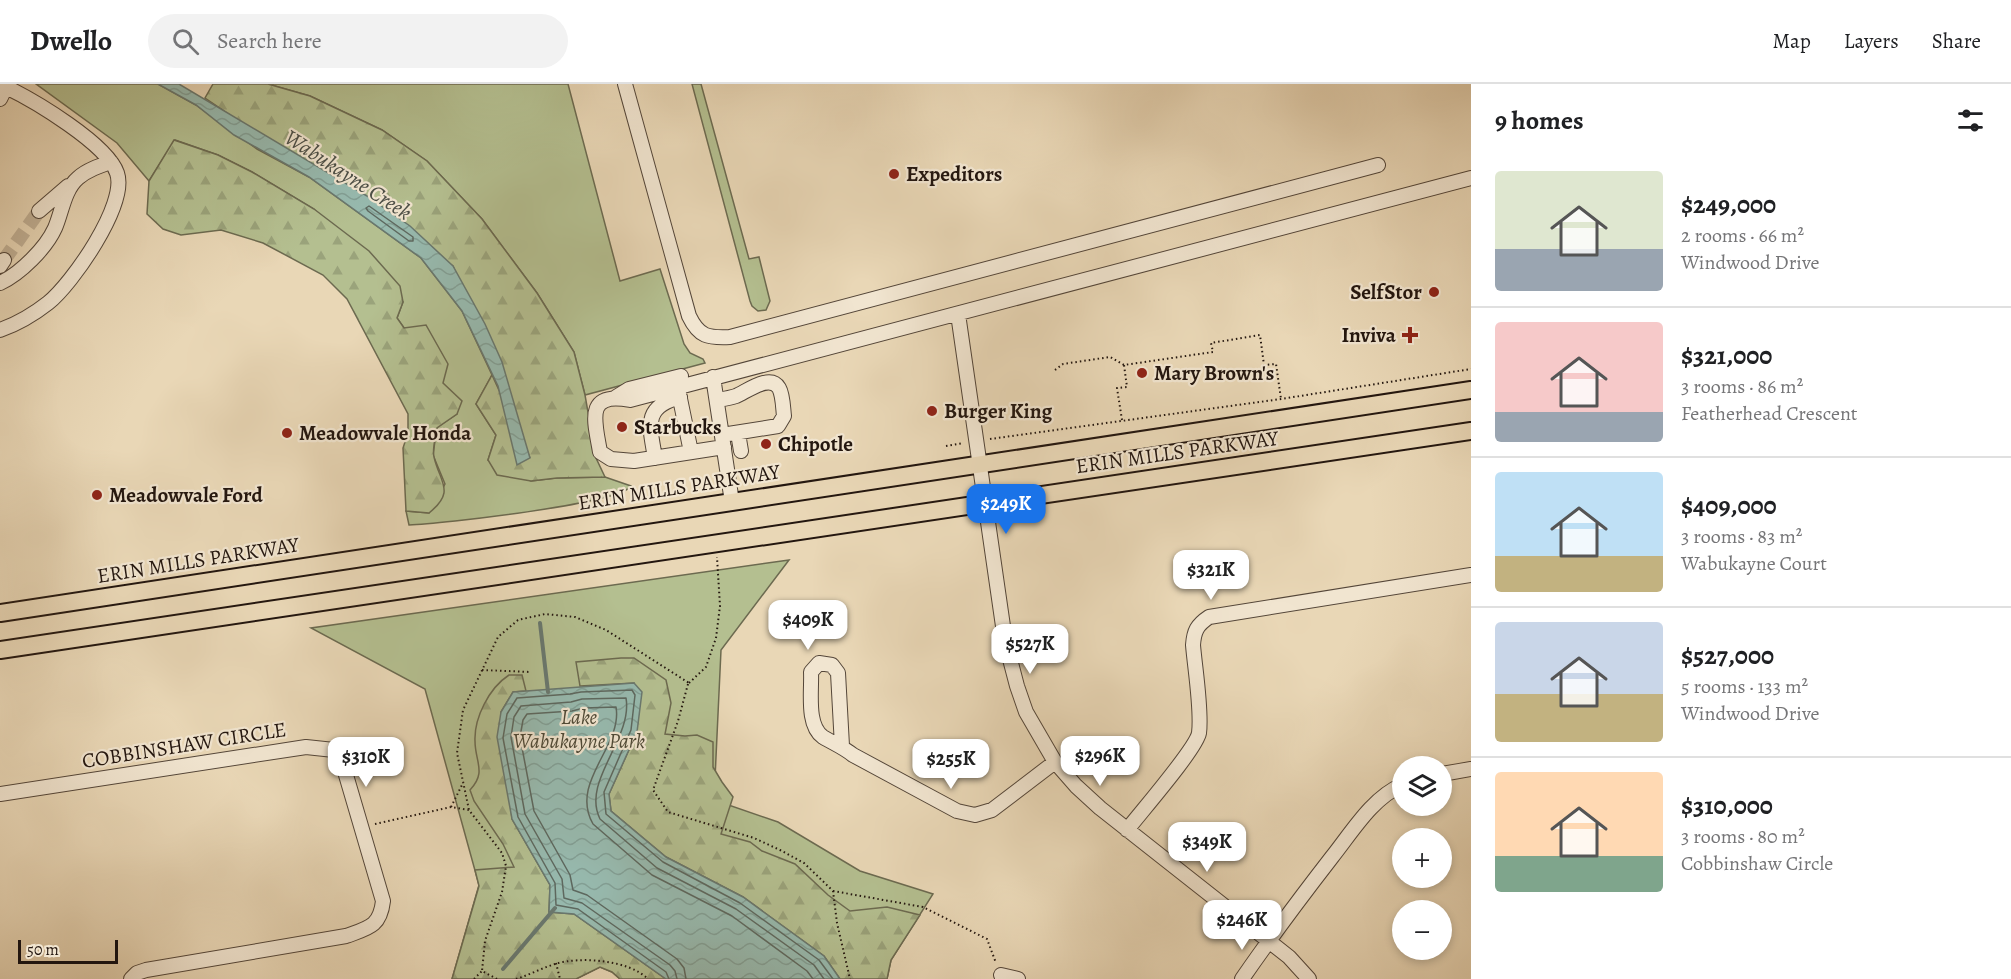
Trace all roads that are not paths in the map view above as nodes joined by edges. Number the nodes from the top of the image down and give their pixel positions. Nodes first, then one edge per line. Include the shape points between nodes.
1 (625, 84) edge
2 (3, 90) edge
3 (111, 162) junction
4 (1378, 165) dead end
5 (1471, 178) edge
6 (76, 179) junction
7 (39, 212) tunnel mouth
8 (0, 283) edge
9 (958, 314) junction
10 (0, 330) edge
11 (711, 378) junction
12 (1471, 390) edge
13 (679, 392) junction
14 (616, 397) junction
15 (717, 400) junction
16 (1471, 431) edge
17 (738, 432) junction
18 (723, 441) junction
19 (741, 451) dead end
20 (691, 452) junction
21 (655, 458) junction
22 (980, 465) junction
23 (732, 502) junction
24 (985, 504) junction
25 (1471, 575) edge
26 (0, 612) edge
27 (0, 650) edge
28 (842, 746) junction
29 (1056, 762) junction
30 (1471, 769) edge
31 (1452, 772) edge
32 (1392, 792) edge
33 (0, 794) edge
34 (1127, 830) junction
35 (1268, 941) junction
36 (1001, 975) road end
37 (131, 979) edge
38 (1018, 979) edge
39 (1242, 979) edge
40 (1309, 979) edge

1 - 4 street via 689,316 694,327 712,338 730,337
2 - 3 street via 61,119
3 - 6 street
3 - 10 street via 117,173 118,193 81,266 48,303
5 - 9 street
6 - 7 street
6 - 8 street via 54,231 13,277
9 - 11 street
9 - 22 street
11 - 13 street
11 - 14 street via 692,373 629,389
11 - 15 street
12 - 22 main road, ERIN MILLS PARKWAY
13 - 14 street via 630,400
13 - 20 street
13 - 21 street via 657,409 649,422
14 - 21 street via 598,406 594,415 600,452 611,459
15 - 17 street via 761,383 775,384 780,389 782,422 778,426
15 - 18 street
16 - 24 main road, ERIN MILLS PARKWAY
17 - 18 street
17 - 19 street
18 - 20 street
18 - 23 street
20 - 21 street
22 - 23 main road, ERIN MILLS PARKWAY
22 - 24 street
23 - 26 main road, ERIN MILLS PARKWAY
24 - 27 main road, ERIN MILLS PARKWAY
24 - 29 street via 1005,640 1017,686 1026,712
25 - 34 street via 1209,617 1198,624 1193,645 1198,735
28 - 28 street via 838,674 832,664 819,663 811,672 812,722 821,735
28 - 29 street via 957,811 975,815 992,810
29 - 34 street via 1088,798
30 - 31 street
32 - 35 street via 1363,819
33 - 37 street, COBBINSHAW CIRCLE via 306,747 334,750 341,758 383,901 376,923 346,936 146,970
34 - 35 street
35 - 39 street
35 - 40 street
36 - 38 street

